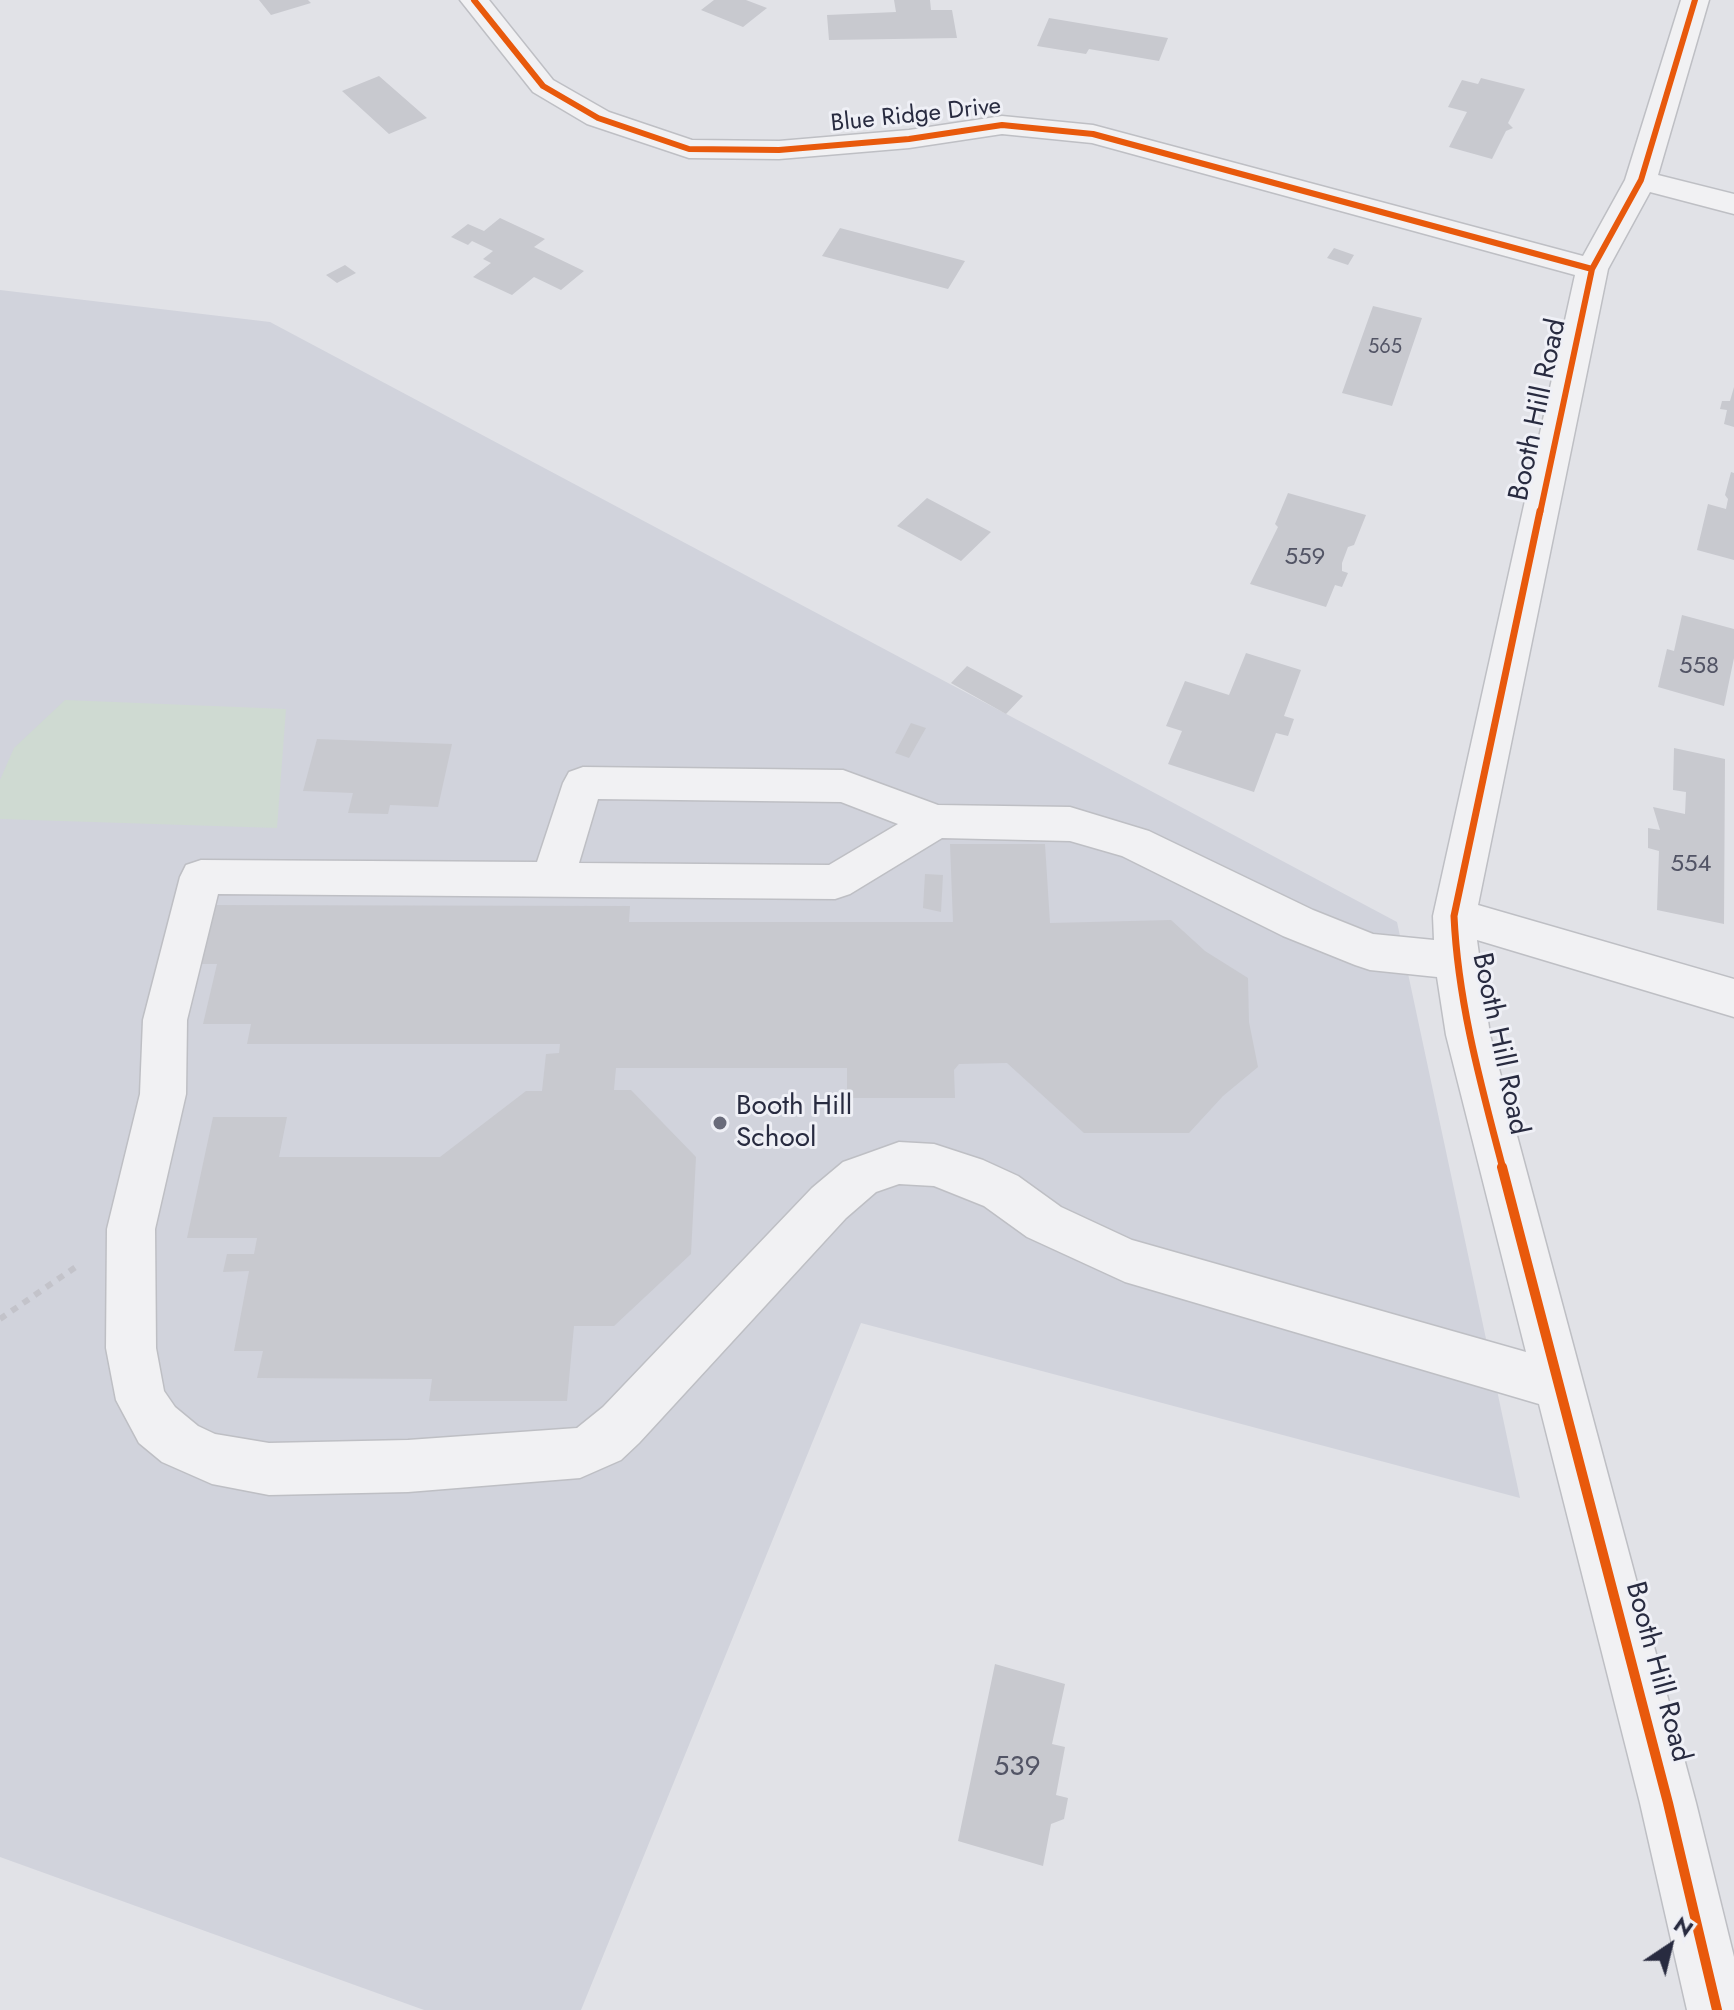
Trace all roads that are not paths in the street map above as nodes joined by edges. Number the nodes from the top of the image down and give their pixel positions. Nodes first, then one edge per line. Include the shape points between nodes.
1 (474, 0) edge
2 (1711, 0) edge
3 (1641, 180) junction
4 (1734, 204) edge
5 (1592, 269) junction
6 (936, 821) junction
7 (553, 878) junction
8 (1454, 916) junction
9 (1456, 961) junction
10 (1734, 998) edge
11 (1559, 1386) junction
12 (1717, 2010) edge

1 - 5 street, Blue Ridge Drive via 543,86 598,118 689,149 779,150 1002,125 1093,134
2 - 3 street, Booth Hill Road
3 - 4 street
3 - 5 street, Booth Hill Road
5 - 8 street, Booth Hill Road
6 - 7 street via 835,882
6 - 7 street via 843,786 583,783
6 - 9 street via 1070,824 1134,843 1370,952
7 - 11 street via 201,877 165,1020 163,1094 131,1229 131,1348 141,1400 157,1425 180,1444 212,1459 269,1469 408,1466 580,1453 621,1425 829,1203 860,1177 899,1163 934,1165 967,1175 1001,1191 1044,1222 1125,1260
8 - 9 street, Booth Hill Road
8 - 10 street
9 - 11 street, Booth Hill Road via 1468,1035
11 - 12 street, Booth Hill Road

